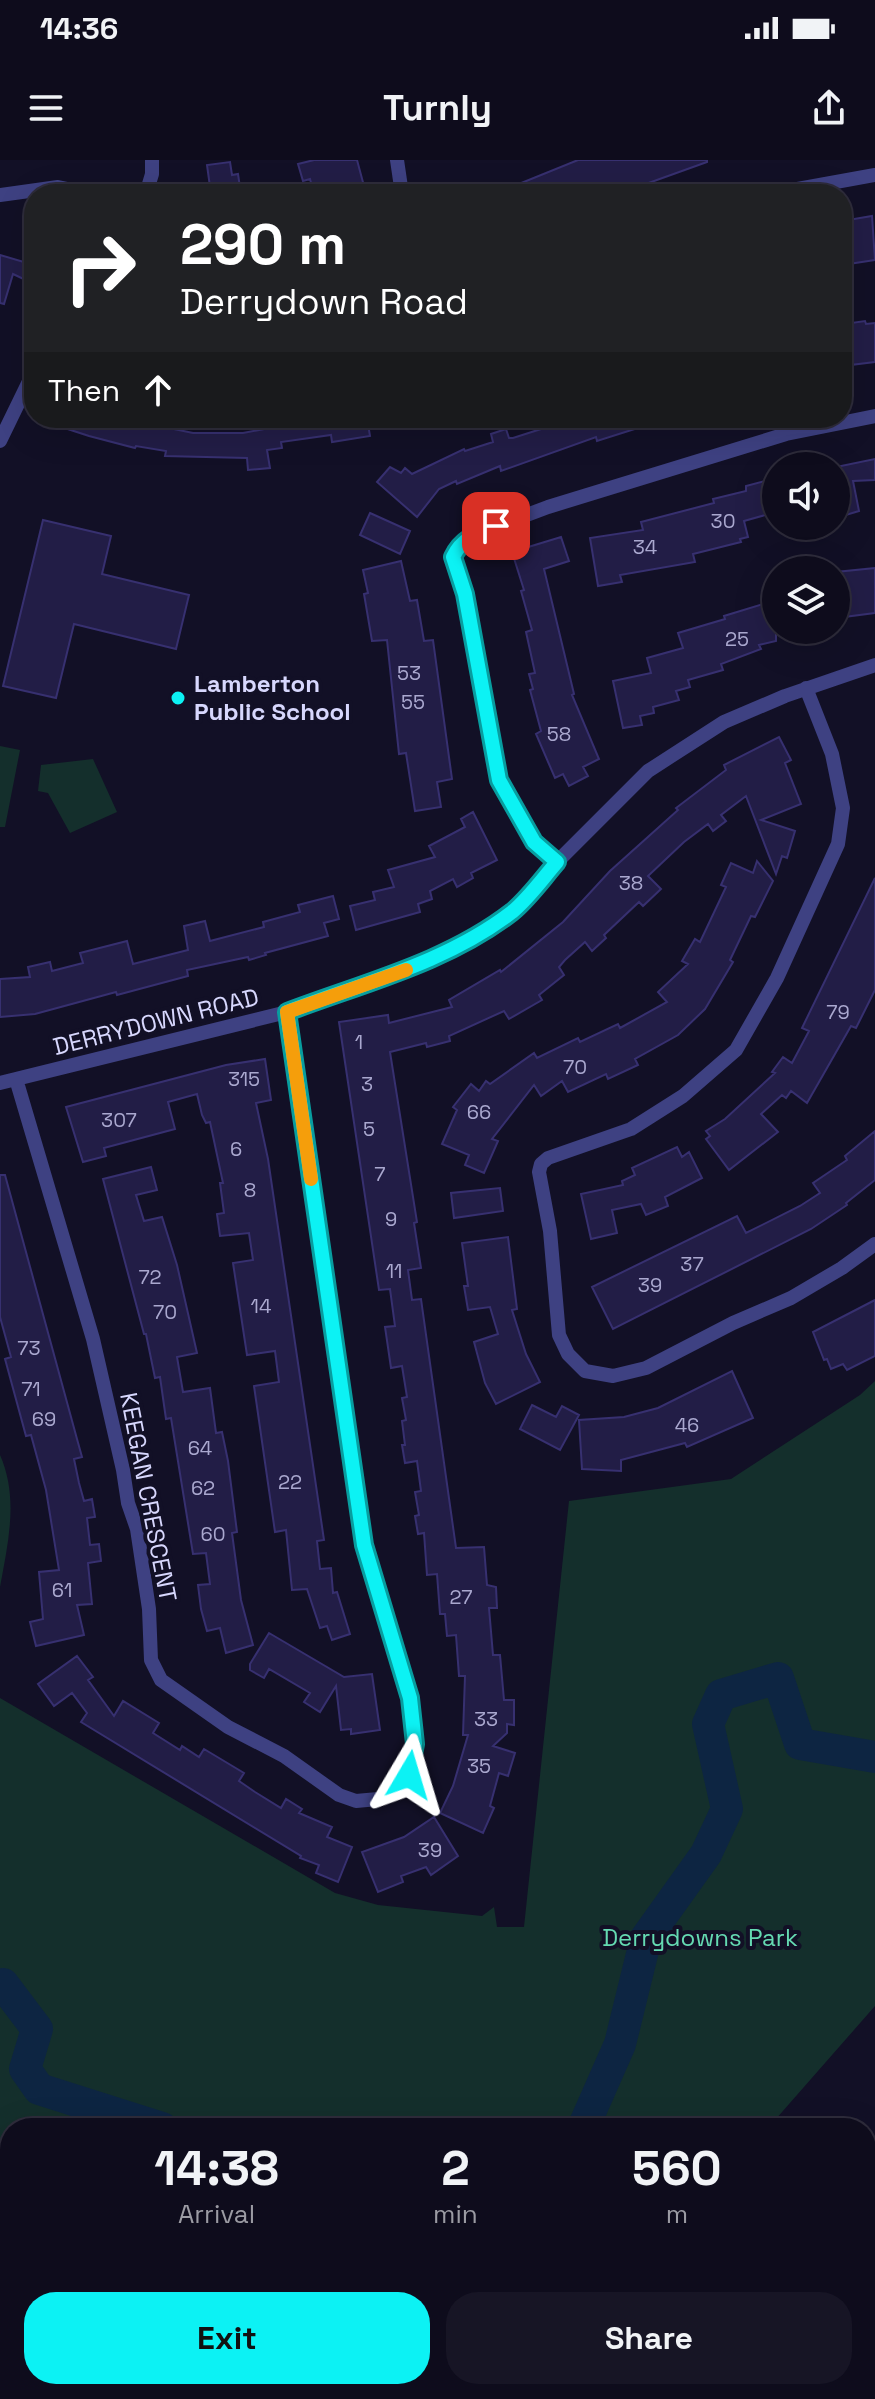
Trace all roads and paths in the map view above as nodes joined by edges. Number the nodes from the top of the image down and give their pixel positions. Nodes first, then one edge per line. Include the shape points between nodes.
1 (152, 160) edge
2 (397, 160) edge
3 (875, 175) edge
4 (149, 184) edge
5 (401, 184) edge
6 (825, 184) edge
7 (24, 192) edge
8 (0, 195) edge
9 (24, 392) edge
10 (875, 416) edge
11 (852, 421) edge
12 (816, 428) edge
13 (0, 441) edge
14 (875, 665) edge
15 (806, 688) junction
16 (557, 862) junction
17 (287, 1012) junction
18 (16, 1079) junction
19 (0, 1083) edge
20 (875, 1244) edge

1 - 4 street
2 - 5 street
3 - 6 street
7 - 8 street
9 - 13 street
10 - 11 street
12 - 16 street via 548,507 471,536 458,547 453,557 465,594 499,780 534,842
14 - 15 street, DERRYDOWN ROAD
15 - 16 street, DERRYDOWN ROAD via 724,722 648,771
15 - 20 street via 832,754 843,808 838,844 777,978 736,1050 683,1096 631,1129 541,1164 559,1335 585,1371 613,1376 646,1368 791,1298
16 - 17 street, DERRYDOWN ROAD via 514,910 469,940 413,967
17 - 18 street, DERRYDOWN ROAD
17 - 18 street, KEEGAN CRESCENT via 364,1545 413,1723 409,1775 396,1792 378,1799 356,1801 339,1795 161,1680 151,1660 137,1529 93,1339
18 - 19 street, DERRYDOWN ROAD

